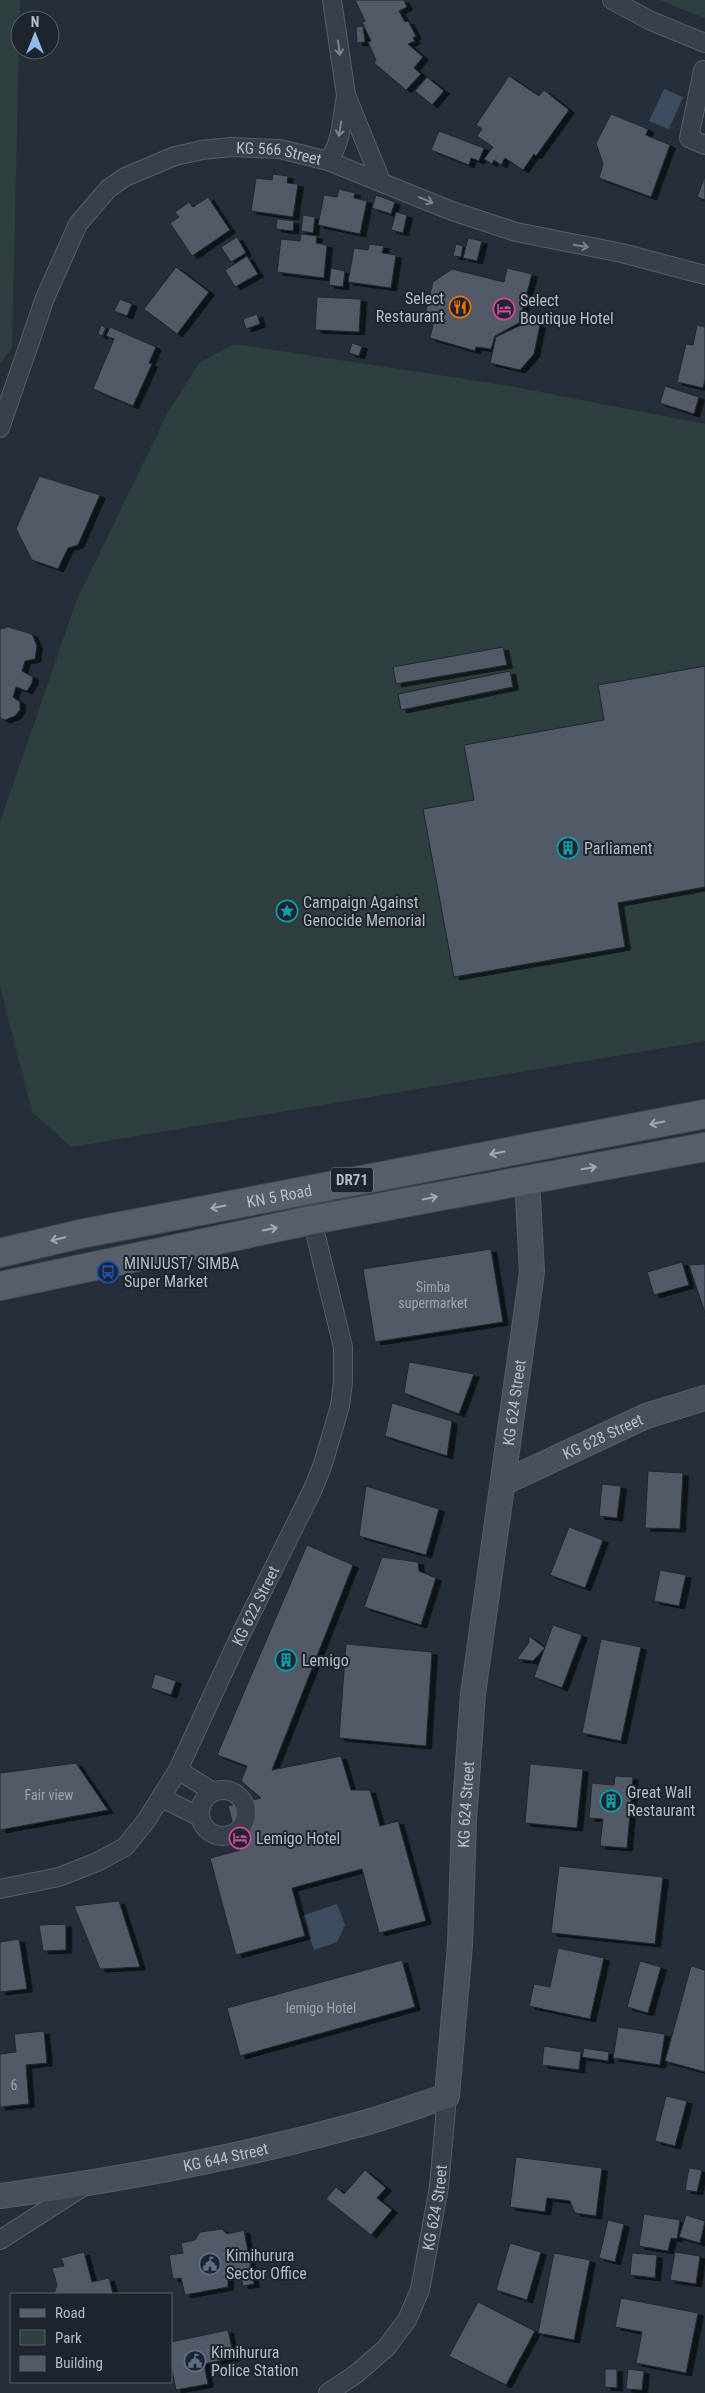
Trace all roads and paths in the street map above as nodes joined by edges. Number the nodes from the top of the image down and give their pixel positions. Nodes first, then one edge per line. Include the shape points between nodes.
1 (332, 0) edge
2 (612, 0) edge
3 (705, 43) edge
4 (702, 70) dead end
5 (346, 95) junction
6 (705, 145) edge
7 (328, 161) junction
8 (381, 181) junction
9 (705, 275) edge
10 (0, 428) edge
11 (705, 1114) edge
12 (705, 1148) edge
13 (527, 1179) junction
14 (312, 1220) junction
15 (0, 1252) edge
16 (0, 1286) edge
17 (705, 1398) edge
18 (503, 1483) junction
19 (178, 1770) junction
20 (213, 1792) junction
21 (162, 1798) junction
22 (200, 1817) junction
23 (0, 1889) edge
24 (447, 2096) junction
25 (87, 2184) junction
26 (0, 2196) edge
27 (0, 2240) edge
28 (328, 2393) edge

1 -> 5 street
2 - 3 street
4 - 6 street via 689,138
5 -> 7 street via 339,138
5 - 8 street
7 - 8 street, KG 566 Street
7 - 10 street, KG 566 Street via 280,149 213,148 175,156 126,177 108,189 78,224 58,268
8 -> 9 street, KG 566 Street via 452,211 516,232 622,253
11 -> 15 main road, KN 5 Road / DR71
13 -> 12 main road, KN 5 Road / DR71
14 -> 13 main road, KN 5 Road / DR71
13 - 18 main road, KG 624 Street via 532,1272
16 -> 14 main road, KN 5 Road / DR71
14 - 19 street, KG 622 Street via 343,1347 340,1406 313,1489
17 - 18 main road, KG 628 Street via 646,1416
18 - 24 main road, KG 624 Street via 473,1694 460,1945
19 - 20 street
19 - 21 street, KG 622 Street
20 - 22 street via 202,1802
20 - 22 street via 235,1793 244,1804 244,1819 236,1831 222,1835 208,1830
21 - 22 street
21 - 23 street, KG 622 Street via 125,1847 59,1877
24 - 25 main road, KG 644 Street via 346,2128 238,2154
24 - 28 street, KG 624 Street via 439,2187 420,2290 407,2320 386,2348
25 - 26 main road, KG 644 Street
25 - 27 street

